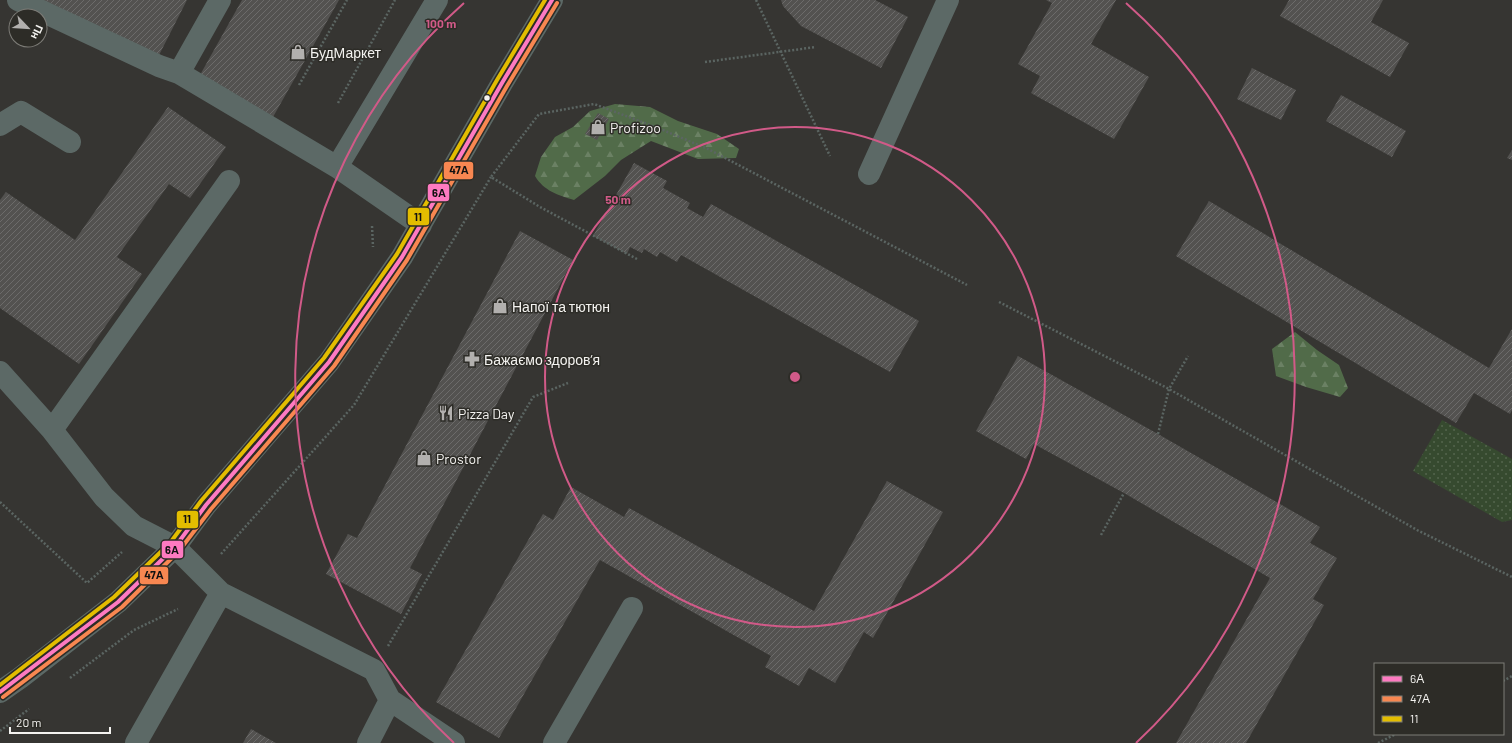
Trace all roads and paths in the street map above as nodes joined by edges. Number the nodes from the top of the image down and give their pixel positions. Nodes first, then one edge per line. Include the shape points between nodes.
1 (18, 0) edge
2 (220, 0) edge
3 (347, 0) edge
4 (395, 0) edge
5 (437, 0) edge
6 (552, 0) edge
7 (756, 0) edge
8 (948, 0) edge
9 (816, 47) dead end
10 (781, 53) junction
11 (705, 62) dead end
12 (179, 73) junction
13 (299, 85) dead end
14 (338, 103) dead end
15 (0, 125) edge
16 (70, 142) dead end
17 (830, 156) dead end
18 (337, 167) junction
19 (870, 174) dead end
20 (491, 177) junction
21 (228, 181) dead end
22 (421, 225) junction
23 (637, 259) dead end
24 (967, 285) dead end
25 (999, 302) dead end
26 (1188, 356) dead end
27 (0, 372) edge
28 (568, 383) dead end
29 (1169, 389) junction
30 (52, 430) junction
31 (1158, 434) dead end
32 (1124, 493) dead end
33 (0, 502) edge
34 (1101, 535) dead end
35 (175, 547) junction
36 (126, 548) dead end
37 (204, 574) junction
38 (1512, 577) edge
39 (221, 593) junction
40 (632, 608) dead end
41 (374, 670) junction
42 (66, 682) dead end
43 (0, 692) edge
44 (390, 700) junction
45 (34, 705) dead end
46 (0, 731) edge
47 (1394, 735) edge
48 (136, 743) edge
49 (368, 743) edge
50 (454, 743) edge
51 (554, 743) edge
52 (1378, 743) edge

1 - 12 street
2 - 12 street
3 - 13 path
4 - 14 path
5 - 18 street
6 - 22 street
7 - 10 path
8 - 19 street
9 - 10 path
10 - 11 path
10 - 17 path
12 - 18 street
15 - 16 street via 21,112
18 - 22 street
20 - 23 path via 540,207
20 - 24 path via 539,114 594,104 708,149
20 - 37 path via 354,405
21 - 30 street
22 - 35 street via 402,257 329,362 206,506
25 - 29 path
26 - 29 path
27 - 30 street
28 - 41 path via 533,397
29 - 31 path
29 - 38 path via 1417,530
30 - 35 street via 104,496 134,526
32 - 34 path
33 - 36 path via 87,583
35 - 37 street
35 - 43 street via 118,602
37 - 39 street
39 - 41 street
39 - 42 path via 170,612 134,630
39 - 48 street
40 - 51 street
41 - 44 street
44 - 49 street
44 - 50 street
45 - 46 path
47 - 52 path

